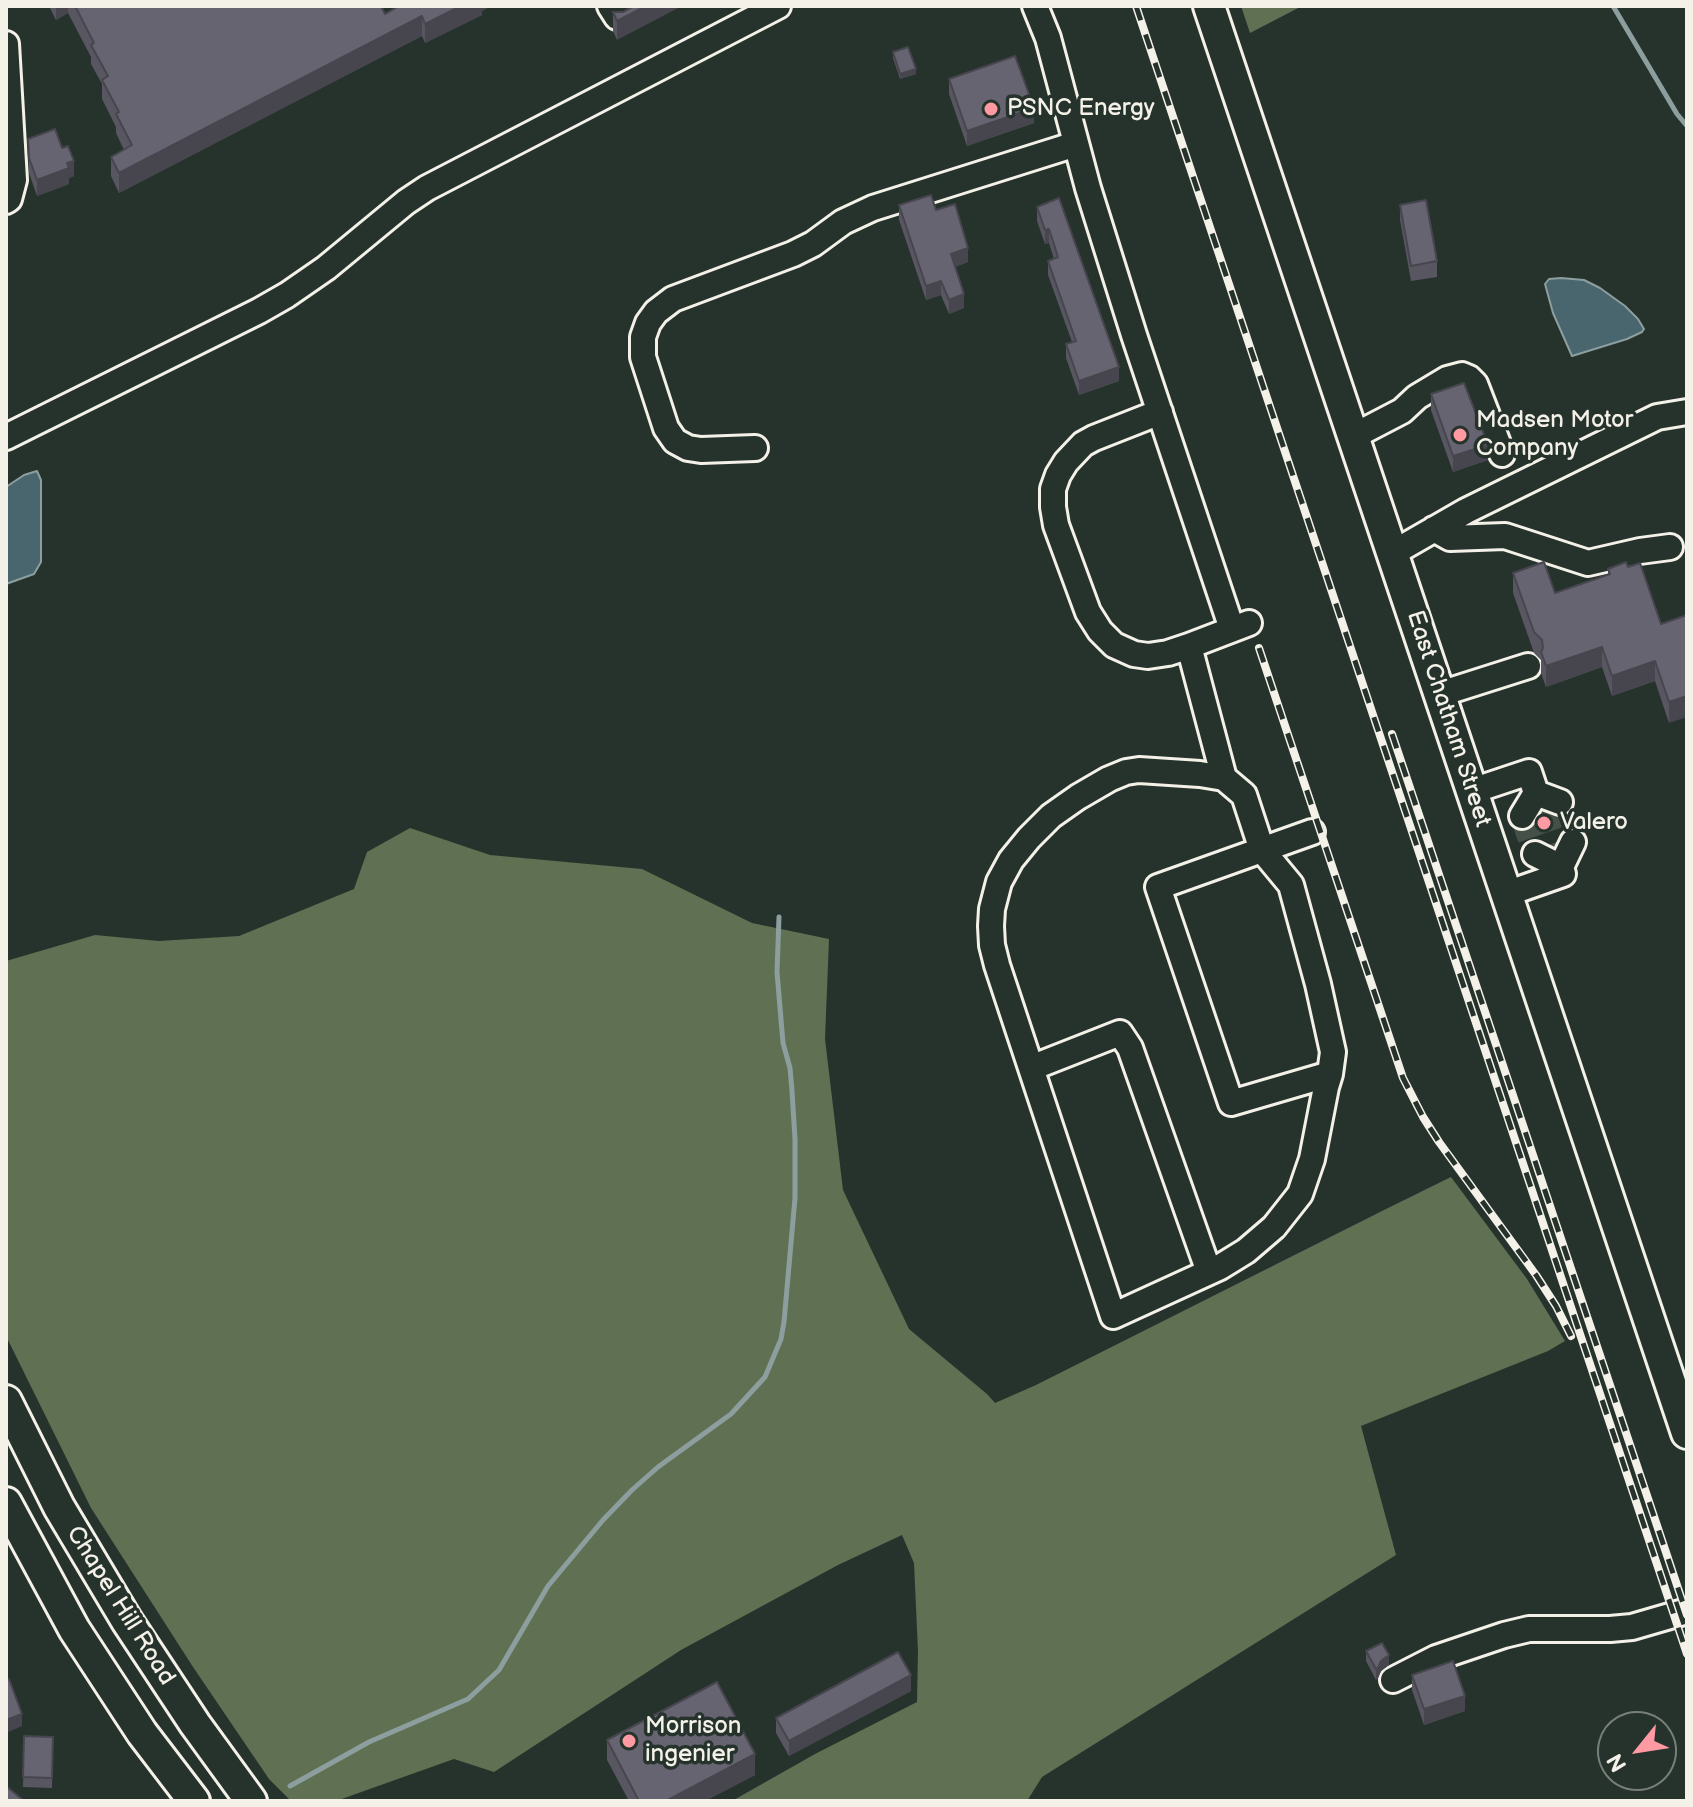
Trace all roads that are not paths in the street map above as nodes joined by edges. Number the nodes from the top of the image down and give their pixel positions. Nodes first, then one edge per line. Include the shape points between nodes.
1 (610, 6) edge
2 (638, 6) edge
3 (778, 6) edge
4 (1035, 6) edge
5 (1209, 6) edge
6 (6, 44) edge
7 (1076, 144) junction
8 (6, 201) edge
9 (1160, 412) junction
10 (1687, 412) edge
11 (1354, 436) junction
12 (6, 437) edge
13 (755, 448) dead end
14 (1502, 454) dead end
15 (1434, 529) junction
16 (1670, 547) dead end
17 (1393, 553) junction
18 (1189, 646) junction
19 (1528, 666) dead end
20 (1440, 694) junction
21 (1224, 778) junction
22 (1472, 791) junction
23 (1540, 805) tunnel mouth
24 (1312, 832) dead end
25 (1262, 850) junction
26 (1556, 852) tunnel mouth
27 (1506, 894) junction
28 (1031, 1068) junction
29 (1330, 1074) junction
30 (1209, 1272) junction
31 (1680, 1393) edge
32 (6, 1401) edge
33 (1687, 1433) edge
34 (6, 1503) edge
35 (1687, 1611) edge
36 (1393, 1680) dead end
37 (194, 1801) edge
38 (251, 1801) edge

1 - 2 street via 617,17
3 - 12 street via 427,188 326,268 259,311
4 - 7 street
5 - 11 main road, East Chatham Street
6 - 8 street via 14,180
7 - 9 street
7 - 13 street via 873,208 803,249 673,299 656,312 643,337 643,357 675,441 701,450
9 - 18 street via 1240,626
9 - 18 street via 1094,438 1074,452 1058,475 1053,507 1088,612 1107,638 1148,656
10 - 15 street via 1657,417
11 - 14 street via 1462,375 1475,384
11 - 17 main road, East Chatham Street
15 - 16 street via 1450,538 1505,536 1588,563
15 - 17 street
17 - 20 main road, East Chatham Street
18 - 21 street
19 - 20 street
20 - 22 main road, East Chatham Street
21 - 25 street via 1244,795
21 - 28 street via 1126,772 1051,816 1011,860 992,909 992,945
22 - 23 street via 1529,772
22 - 27 main road, East Chatham Street
24 - 25 street
25 - 29 street via 1291,885 1333,1052
25 - 29 street via 1158,887 1231,1103
26 - 27 street via 1563,874
27 - 31 main road, East Chatham Street
28 - 30 street via 1120,1033 1130,1048
28 - 30 street via 1113,1316
29 - 30 street via 1300,1194 1246,1251
31 - 33 main road, East Chatham Street
32 - 38 main road, Chapel Hill Road via 59,1507 127,1621
34 - 37 main road, Chapel Hill Road via 74,1629
35 - 36 street via 1632,1627 1504,1635 1436,1658

